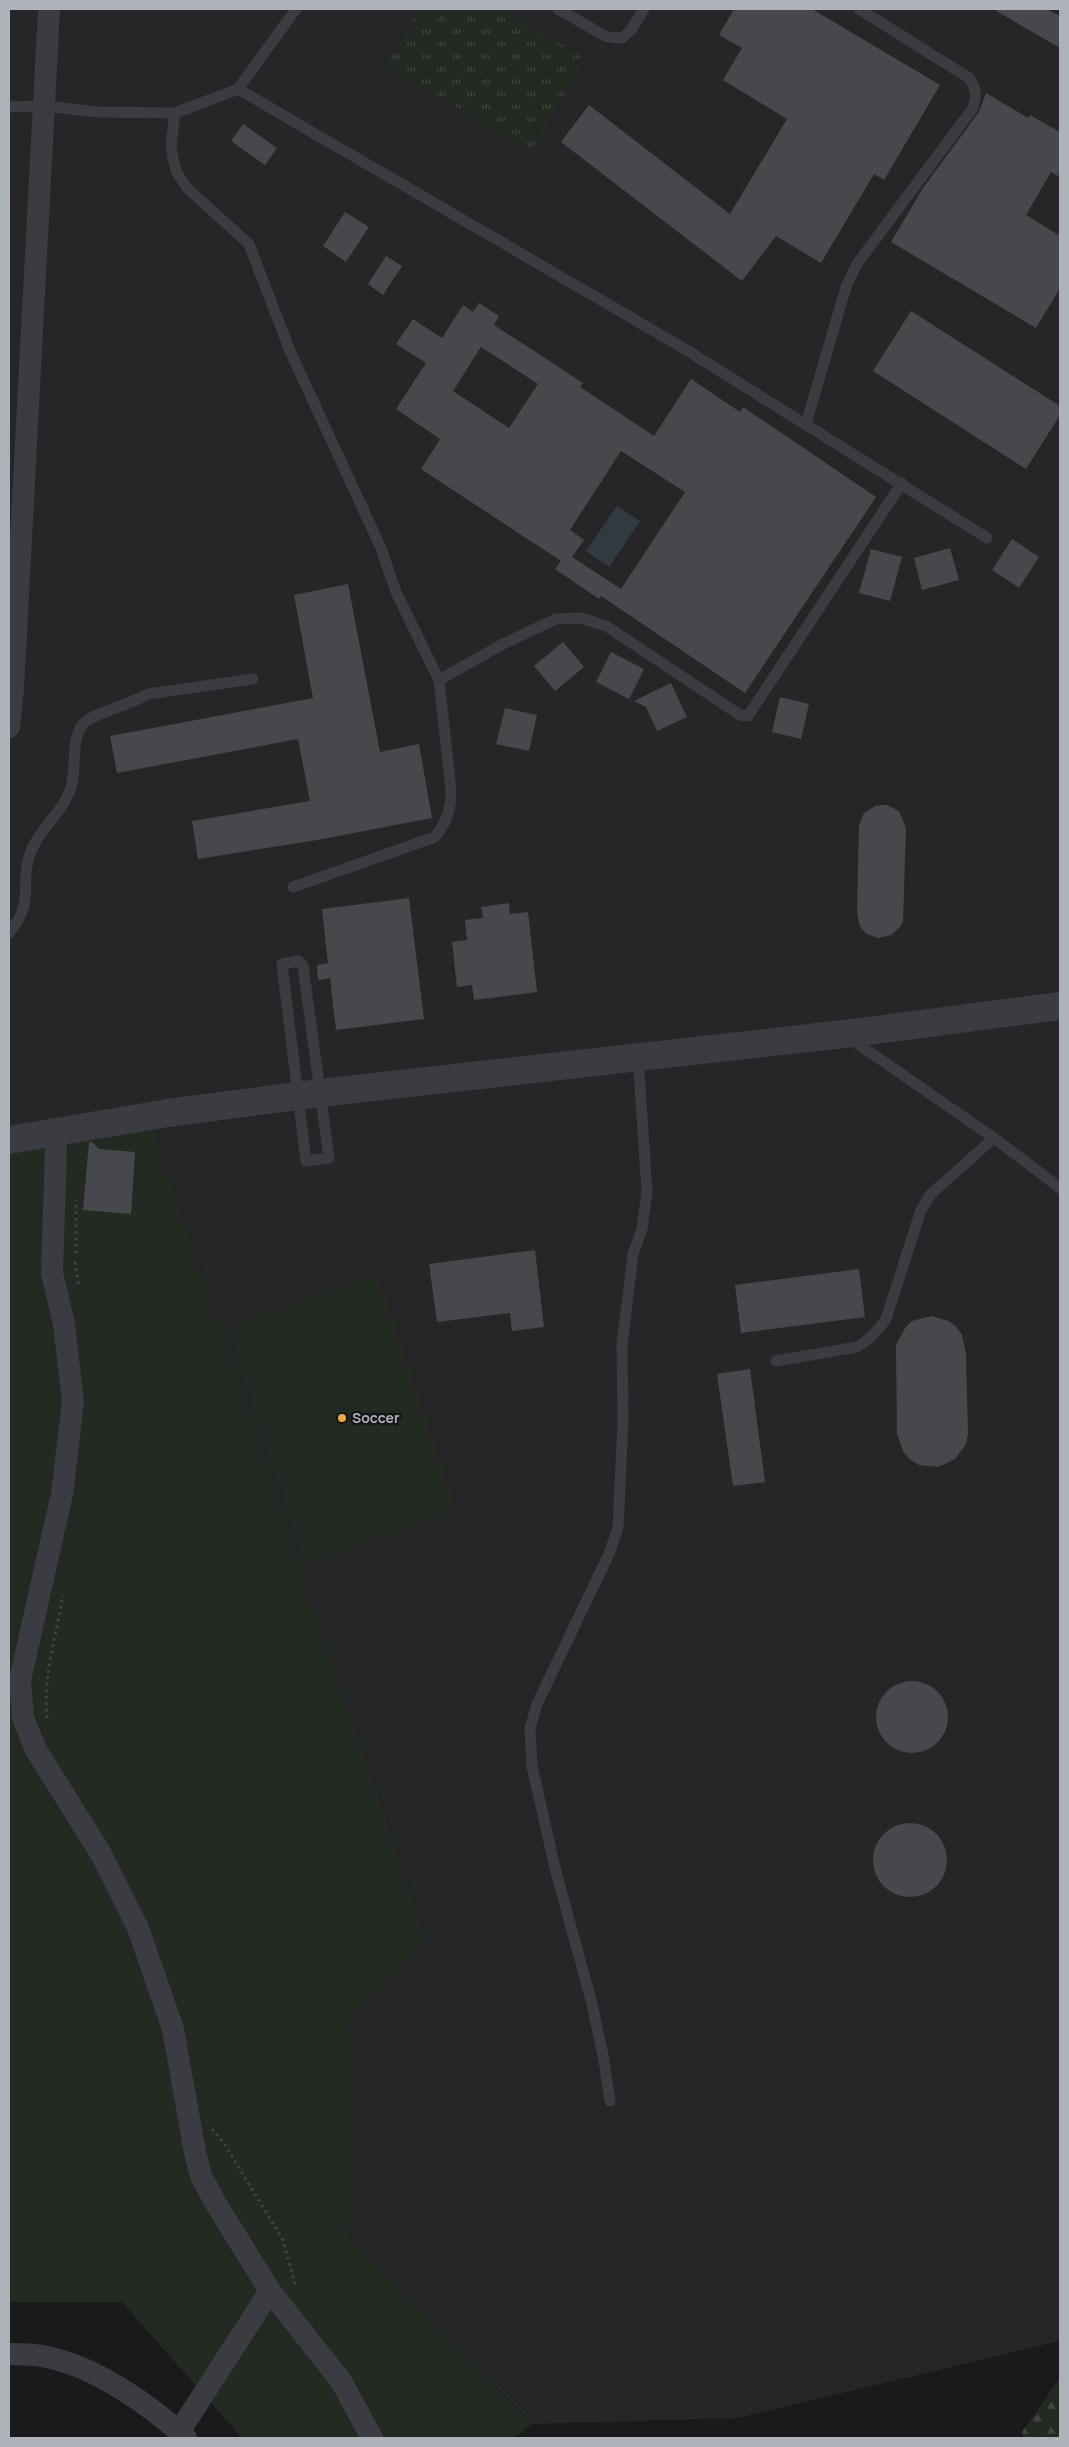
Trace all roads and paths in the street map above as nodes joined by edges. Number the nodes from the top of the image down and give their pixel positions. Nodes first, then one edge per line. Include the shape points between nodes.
1 (49, 9) edge
2 (296, 9) edge
3 (558, 9) edge
4 (644, 9) edge
5 (859, 9) edge
6 (238, 89) junction
7 (44, 106) junction
8 (9, 107) edge
9 (175, 113) junction
10 (806, 424) junction
11 (902, 483) junction
12 (987, 538) dead end
13 (253, 679) dead end
14 (439, 680) junction
15 (9, 727) edge
16 (293, 887) dead end
17 (9, 933) edge
18 (1060, 1006) edge
19 (309, 1016) junction
20 (290, 1018) junction
21 (844, 1034) junction
22 (638, 1057) junction
23 (309, 1095) junction
24 (53, 1132) junction
25 (994, 1138) junction
26 (9, 1140) edge
27 (56, 1176) junction
28 (1060, 1188) edge
29 (81, 1295) dead end
30 (776, 1361) dead end
31 (64, 1589) dead end
32 (14, 1682) edge
33 (48, 1723) dead end
34 (610, 2101) dead end
35 (210, 2127) dead end
36 (297, 2290) dead end
37 (270, 2291) junction
38 (9, 2354) edge
39 (183, 2435) edge
40 (372, 2438) edge

1 - 7 street
2 - 6 lane
3 - 4 lane via 607,37 622,38
5 - 10 lane via 969,78 975,86 976,97 973,108 857,264 846,287
6 - 9 lane
6 - 10 lane via 680,346
7 - 8 lane
7 - 9 lane via 98,112
7 - 15 street
9 - 14 lane via 171,145 178,173 188,189 243,238 253,253 290,351 381,548 396,592
10 - 11 lane
11 - 12 lane
11 - 14 lane via 748,716 740,715 606,626 581,618 556,619
13 - 17 lane via 148,694 83,724 78,733 70,791 31,850 25,908
14 - 16 lane via 451,790 451,806 445,824 435,837
18 - 21 street
19 - 20 lane
19 - 20 lane via 303,966 298,961 282,964
19 - 23 lane
20 - 23 lane
21 - 22 street
21 - 25 lane
22 - 23 street
22 - 34 lane via 646,1191 642,1229 633,1254 622,1345 623,1422 618,1528 609,1554 537,1704 530,1729 532,1766 594,2012
23 - 23 lane via 306,1161 329,1158
23 - 24 street
24 - 26 street
24 - 27 street
25 - 28 lane
25 - 30 lane via 931,1194 921,1210 886,1319 878,1332 857,1347
27 - 29 path via 78,1201 75,1269
27 - 32 street via 52,1273 70,1366 72,1423 62,1494
31 - 33 path via 48,1674 45,1700
32 - 37 street via 28,1734 101,1854 138,1928 156,1974 173,2029 201,2176
35 - 36 path via 224,2143 283,2240
37 - 39 street
37 - 40 street via 341,2380
38 - 39 street via 47,2356 86,2370 123,2391

